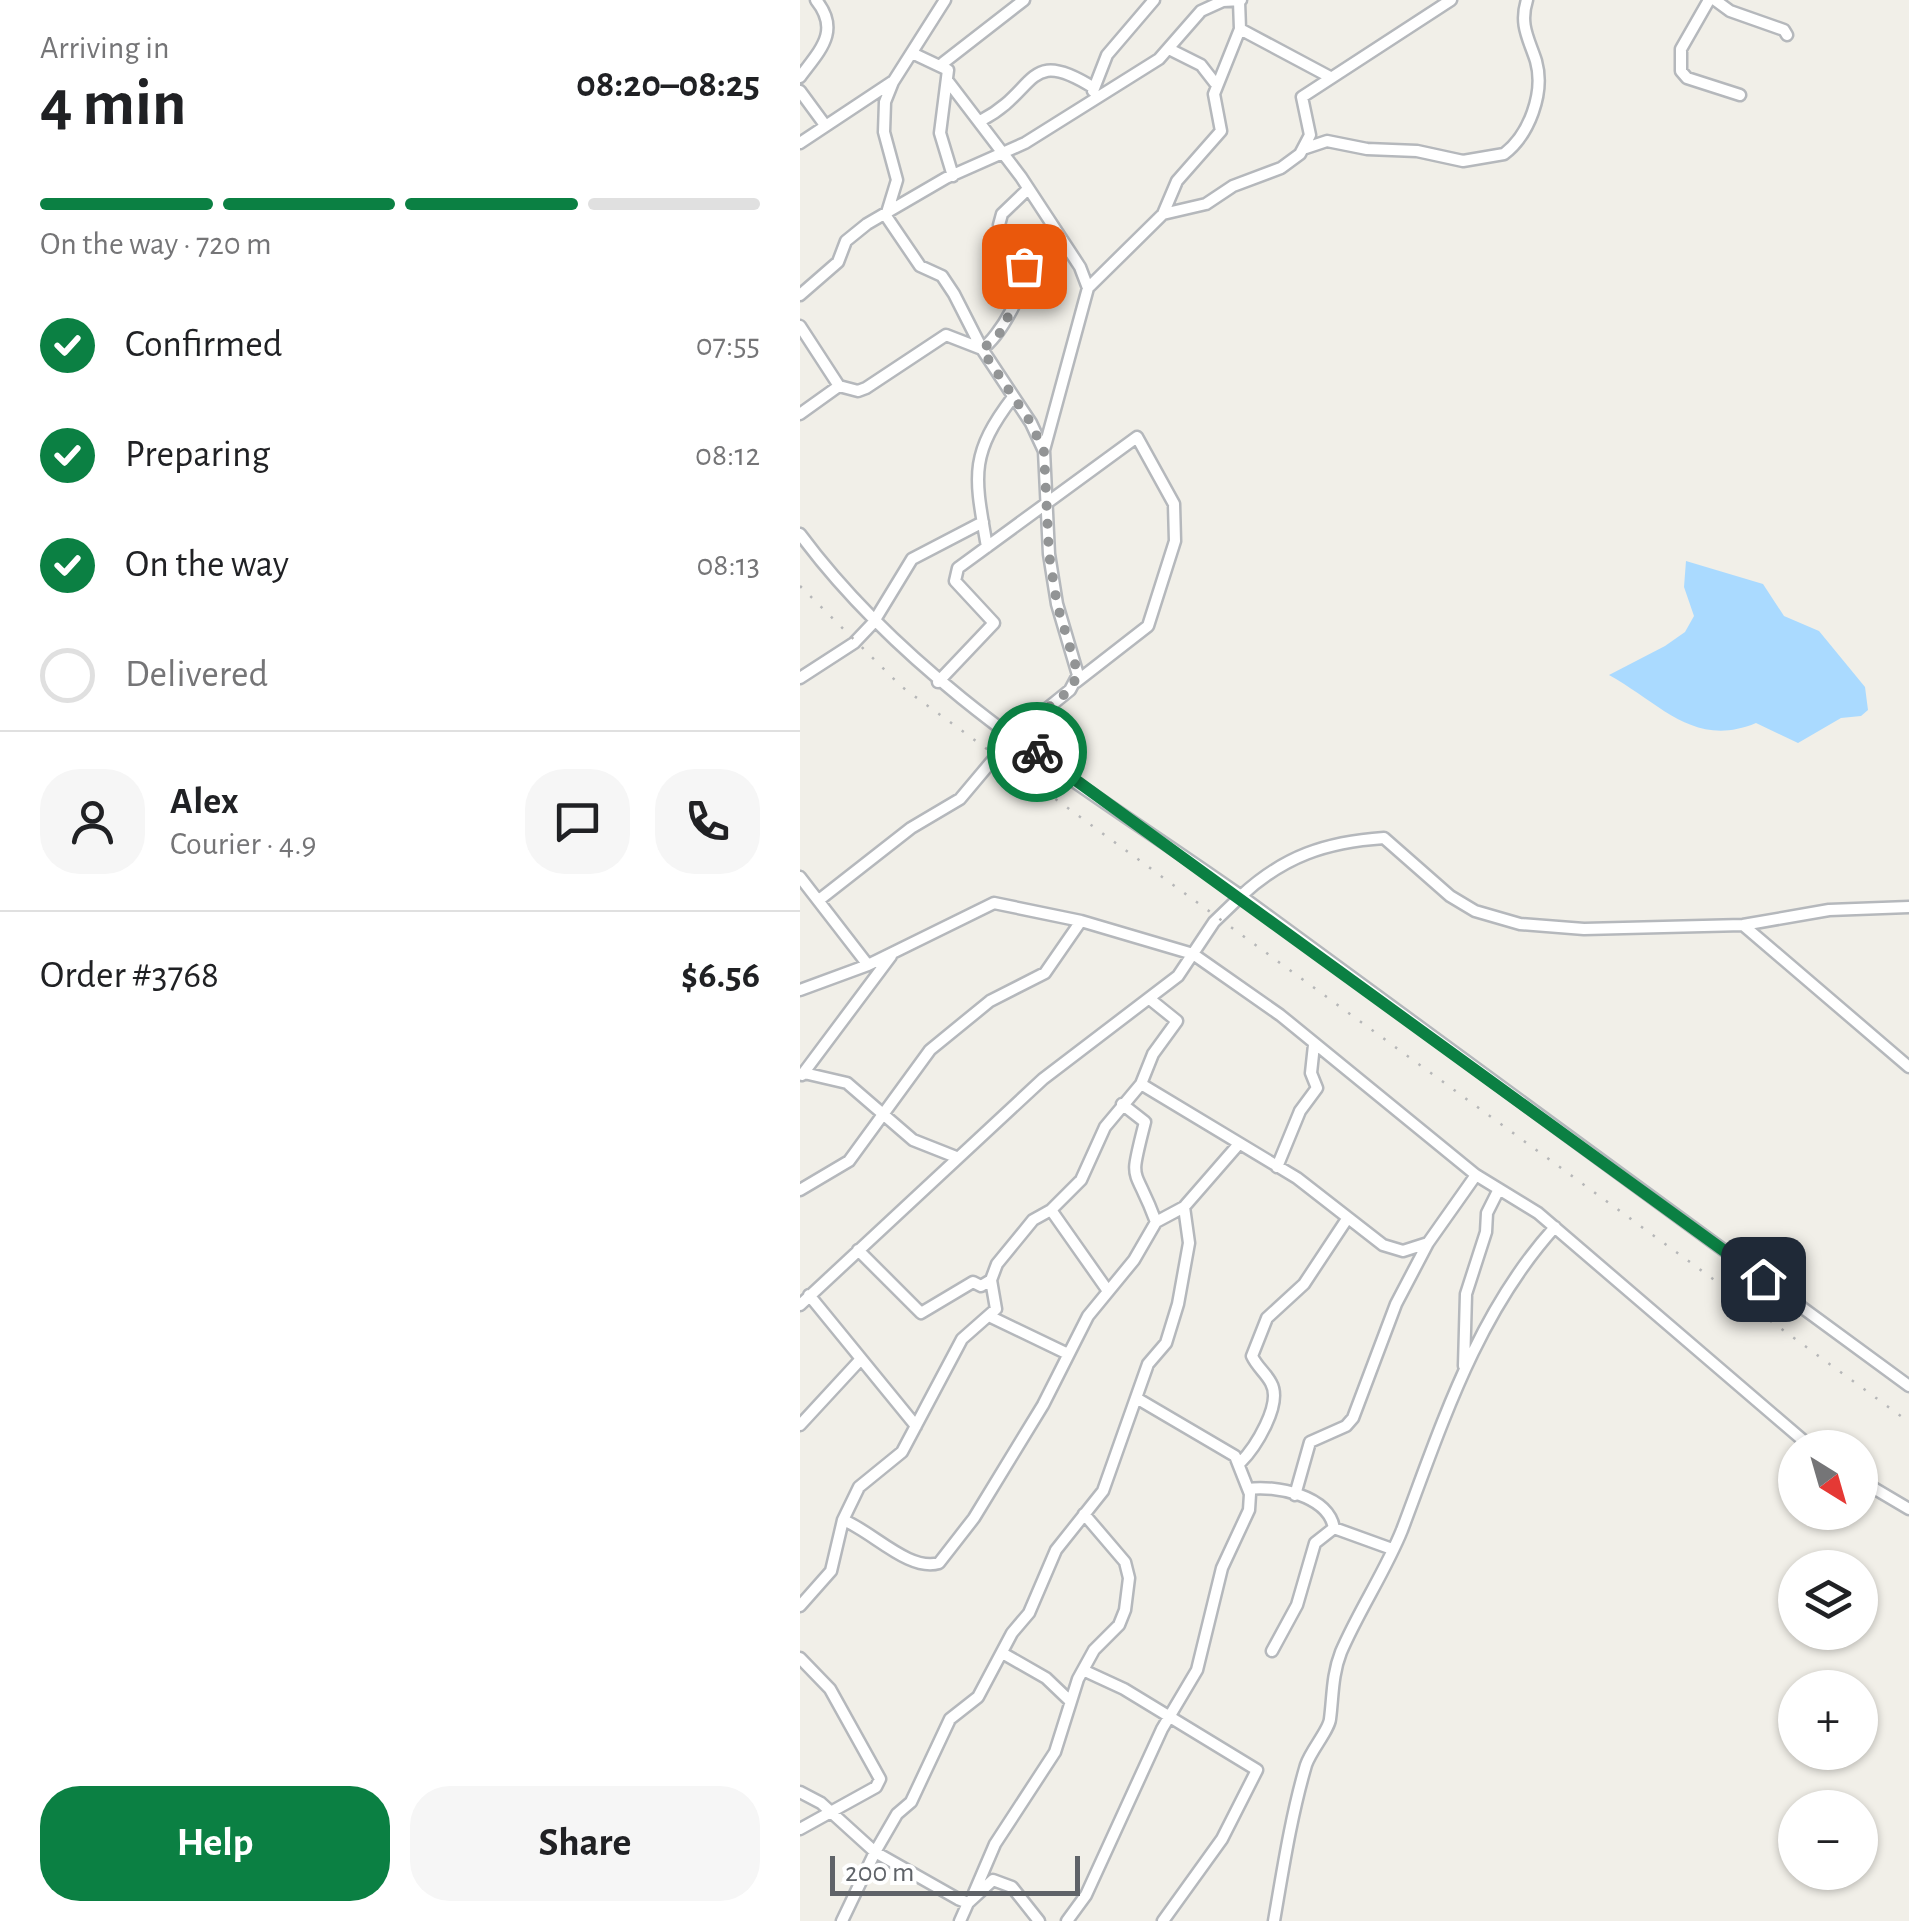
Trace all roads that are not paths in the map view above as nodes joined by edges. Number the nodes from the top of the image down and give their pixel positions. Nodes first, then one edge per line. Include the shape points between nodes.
1 (816, 0) edge
2 (945, 0) edge
3 (1024, 0) edge
4 (1154, 0) edge
5 (1240, 0) edge
6 (1452, 0) edge
7 (1527, 0) edge
8 (1712, 0) edge
9 (1240, 29) junction
10 (1787, 35) dead end
11 (1171, 50) junction
12 (912, 53) junction
13 (947, 67) junction
14 (800, 77) edge
15 (1330, 77) junction
16 (893, 82) junction
17 (1215, 83) junction
18 (800, 90) edge
19 (1093, 92) junction
20 (1740, 94) dead end
21 (982, 120) junction
22 (825, 125) junction
23 (800, 143) edge
24 (1306, 148) junction
25 (1004, 154) junction
26 (953, 176) junction
27 (1028, 189) junction
28 (1163, 214) junction
29 (886, 216) junction
30 (1088, 288) junction
31 (800, 295) edge
32 (800, 326) edge
33 (982, 350) junction
34 (839, 386) junction
35 (1013, 397) junction
36 (800, 414) edge
37 (1044, 452) junction
38 (1049, 505) junction
39 (983, 522) junction
40 (800, 534) edge
41 (987, 547) junction
42 (873, 623) junction
43 (800, 678) edge
44 (938, 682) junction
45 (1075, 683) junction
46 (1013, 736) junction
47 (800, 876) edge
48 (1241, 896) junction
49 (819, 900) junction
50 (1909, 907) edge
51 (1081, 921) junction
52 (1743, 924) junction
53 (894, 952) junction
54 (1192, 954) junction
55 (868, 965) junction
56 (800, 990) edge
57 (1151, 1000) junction
58 (1314, 1045) junction
59 (818, 1052) junction
60 (1909, 1067) edge
61 (802, 1074) edge
62 (832, 1076) junction
63 (1141, 1084) junction
64 (1122, 1104) junction
65 (883, 1114) junction
66 (1238, 1145) junction
67 (956, 1157) junction
68 (1277, 1166) junction
69 (1476, 1174) junction
70 (1499, 1189) junction
71 (800, 1190) edge
72 (1184, 1207) junction
73 (1051, 1210) junction
74 (1347, 1219) junction
75 (1156, 1222) junction
76 (1555, 1227) junction
77 (1428, 1243) junction
78 (858, 1250) junction
79 (990, 1280) junction
80 (1108, 1292) junction
81 (804, 1300) edge
82 (991, 1318) junction
83 (1068, 1354) junction
84 (861, 1359) junction
85 (1464, 1368) junction
86 (1909, 1386) edge
87 (1138, 1399) junction
88 (800, 1425) edge
89 (916, 1426) junction
90 (1791, 1430) edge
91 (1240, 1463) junction
92 (1248, 1489) junction
93 (1878, 1491) edge
94 (1295, 1495) junction
95 (1909, 1509) edge
96 (1084, 1514) junction
97 (843, 1520) junction
98 (1334, 1528) junction
99 (1392, 1549) junction
100 (800, 1606) edge
101 (1272, 1651) dead end
102 (1004, 1654) junction
103 (800, 1658) edge
104 (1085, 1672) junction
105 (1068, 1700) junction
106 (1168, 1717) junction
107 (800, 1792) edge
108 (832, 1814) junction
109 (800, 1830) edge
110 (875, 1852) junction
111 (971, 1898) junction
112 (842, 1921) edge
113 (960, 1921) edge
114 (1040, 1921) edge
115 (1067, 1921) edge
116 (1163, 1921) edge
117 (1274, 1921) edge

1 - 14 street via 829,34
2 - 12 street
3 - 13 street
4 - 19 street via 1107,54
5 - 9 street
5 - 11 street via 1200,10
6 - 15 street
7 - 24 street via 1524,38 1537,68 1534,116 1504,154 1464,162 1327,141
8 - 10 street
8 - 20 street via 1682,49 1681,71
9 - 15 street
9 - 17 street
11 - 17 street via 1200,65
11 - 19 street
12 - 13 street
12 - 16 street
13 - 21 street
13 - 26 street via 940,133
15 - 24 street via 1300,100 1309,126
16 - 22 street
16 - 29 street via 883,117 897,180
17 - 28 street via 1221,131 1177,181
18 - 22 street
19 - 21 street via 1070,73 1049,68
19 - 25 street
21 - 25 street
22 - 23 street
24 - 28 street via 1281,168 1206,204
25 - 26 street
25 - 27 street
26 - 29 street
27 - 30 street
27 - 33 street via 999,224 1024,266 1023,280 1004,329
28 - 30 street
29 - 31 street via 856,232 838,262
29 - 33 street via 920,266 942,276
30 - 37 street
32 - 34 street
33 - 34 street via 946,335 866,388
33 - 35 street
34 - 36 street
35 - 37 street
35 - 39 street via 980,452
37 - 38 street
38 - 41 street
38 - 45 street via 1049,554
38 - 45 street via 1137,438 1174,504 1175,540 1148,626
39 - 41 street
39 - 42 street via 912,558
40 - 42 street
41 - 44 street via 962,563 956,581 994,622
42 - 43 street via 840,656
42 - 44 street
44 - 46 street
45 - 46 street
46 - 48 street
46 - 49 street via 960,799
47 - 49 street
48 - 52 street via 1300,853 1384,838 1450,896 1520,924 1584,930
48 - 54 street
48 - 86 street
49 - 55 street
50 - 52 street via 1829,910
51 - 53 street via 988,904
51 - 54 street
51 - 65 street via 1044,973 990,1000 930,1050
52 - 60 street
53 - 55 street
53 - 59 street
54 - 57 street
54 - 58 street
55 - 56 street
57 - 63 street via 1177,1021
57 - 67 street via 1057,1067
58 - 68 street via 1317,1088
58 - 69 street
59 - 61 street
59 - 62 street
61 - 62 street
62 - 65 street
63 - 64 street
63 - 66 street
64 - 73 street via 1080,1180
64 - 75 street via 1146,1122 1133,1176
65 - 67 street via 913,1140
65 - 71 street via 849,1161
66 - 68 street
66 - 72 street
67 - 78 street
68 - 74 street
69 - 70 street
69 - 77 street
70 - 76 street
70 - 85 street via 1466,1294
72 - 75 street
72 - 87 street via 1190,1242 1178,1304
73 - 79 street via 1025,1229
73 - 80 street
74 - 77 street via 1393,1250
74 - 91 street via 1304,1284 1262,1325 1252,1356 1271,1381 1272,1402
75 - 80 street
76 - 85 street via 1532,1253
76 - 90 street
77 - 94 street via 1388,1321 1353,1418 1310,1442
78 - 79 street via 921,1313 974,1282
78 - 81 street
79 - 82 street via 998,1300
80 - 83 street
81 - 84 street
82 - 83 street
82 - 89 street via 962,1338
83 - 97 street via 974,1518 939,1564 919,1565
84 - 88 street
84 - 89 street
85 - 99 street
87 - 91 street
87 - 96 street via 1103,1491
89 - 97 street via 902,1452 859,1487
91 - 92 street
92 - 94 street via 1272,1486
92 - 106 street via 1249,1510 1222,1568 1196,1670
93 - 95 street
94 - 98 street via 1325,1510
96 - 102 street via 1056,1550
96 - 104 street via 1119,1551 1129,1578 1120,1625 1094,1650
97 - 100 street via 831,1571
98 - 99 street
98 - 101 street via 1315,1543 1297,1605
99 - 117 street via 1341,1654 1331,1717 1306,1765
102 - 105 street via 1046,1678
102 - 110 street via 970,1708 950,1720 911,1802
103 - 108 street via 830,1689 879,1771 876,1787
104 - 105 street
104 - 106 street
105 - 111 street via 1055,1752 995,1844
106 - 115 street via 1086,1895
106 - 116 street via 1258,1774 1222,1839
107 - 108 street
108 - 109 street
108 - 110 street
110 - 111 street
110 - 112 street
111 - 113 street
111 - 114 street via 993,1880 1012,1887

